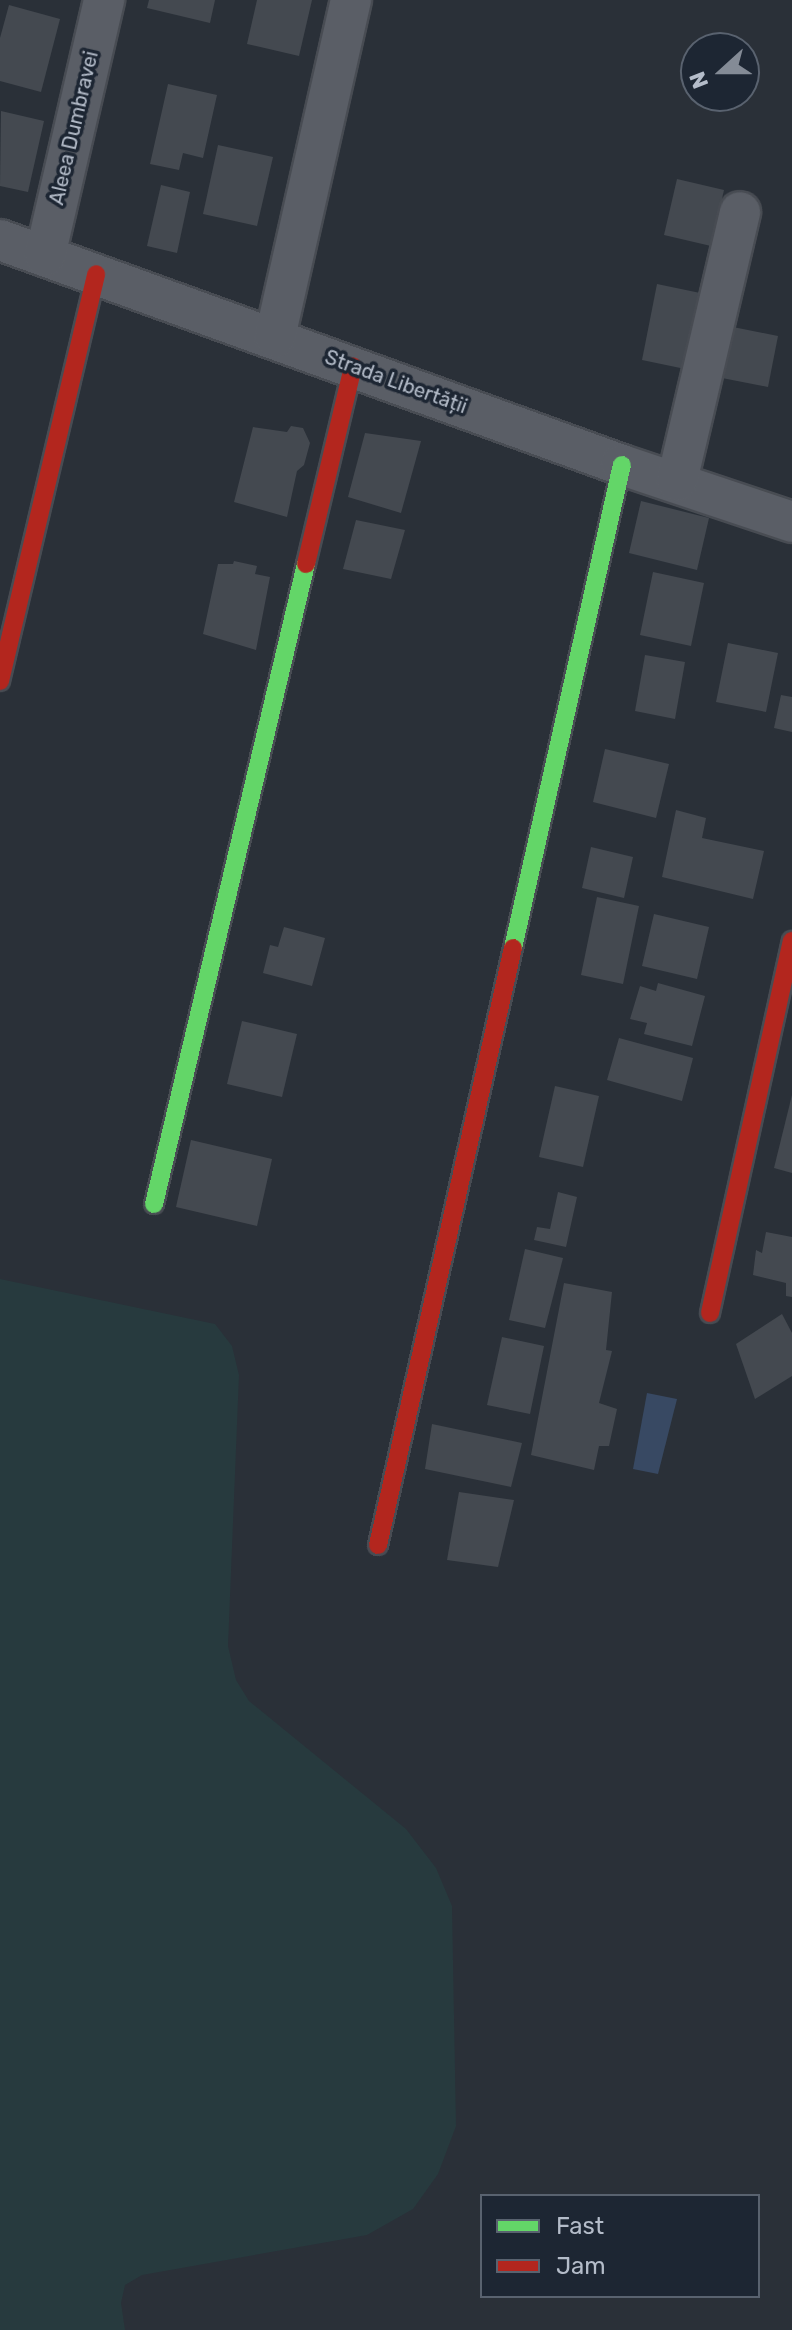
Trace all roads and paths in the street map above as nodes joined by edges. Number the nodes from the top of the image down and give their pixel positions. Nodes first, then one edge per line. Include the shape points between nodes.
1 (104, 0) edge
2 (351, 0) edge
3 (740, 212) dead end
4 (0, 240) edge
5 (45, 256) junction
6 (96, 274) junction
7 (275, 337) junction
8 (353, 367) junction
9 (622, 465) junction
10 (677, 481) junction
11 (792, 522) edge
12 (0, 681) edge
13 (792, 941) edge
14 (154, 1204) dead end
15 (710, 1313) dead end
16 (378, 1545) dead end

1 - 5 street, Aleea Dumbravei
2 - 7 street
3 - 10 street
4 - 5 street, Strada Libertății
5 - 6 street, Strada Libertății
6 - 7 street, Strada Libertății
6 - 12 street
7 - 8 street, Strada Libertății
8 - 9 street, Strada Libertății
8 - 14 street
9 - 10 street, Strada Libertății
9 - 16 street
10 - 11 street, Strada Libertății
13 - 15 street

